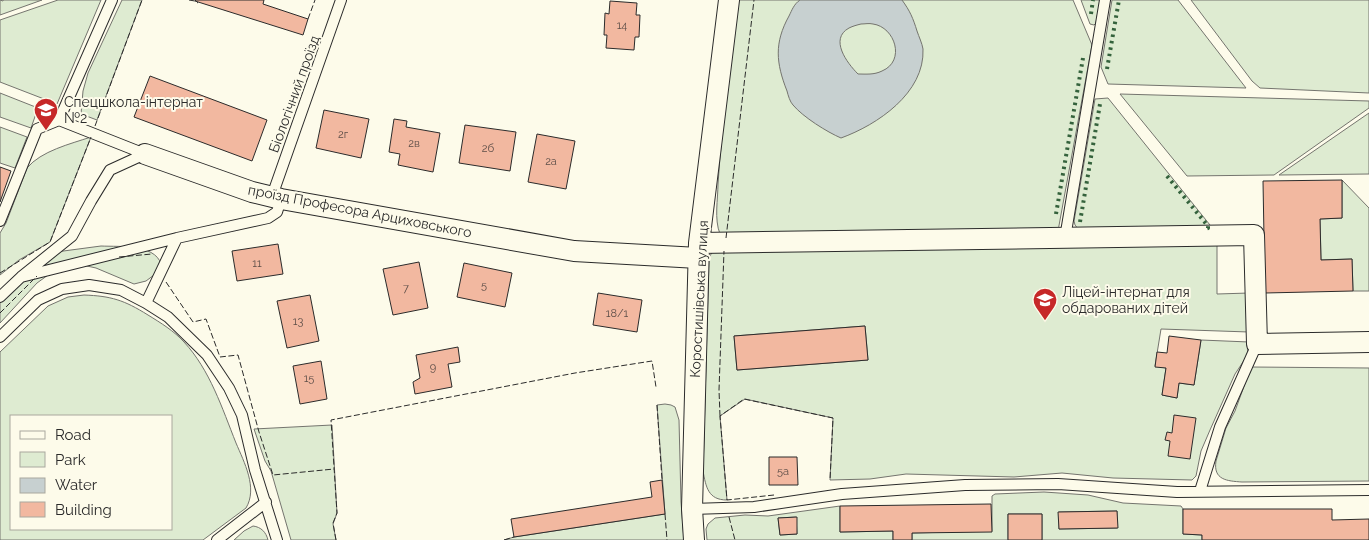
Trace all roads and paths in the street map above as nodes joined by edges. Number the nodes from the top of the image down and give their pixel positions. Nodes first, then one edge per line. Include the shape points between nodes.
1 (112, 0) edge
2 (341, 0) edge
3 (728, 0) edge
4 (1105, 0) edge
5 (59, 120) junction
6 (145, 154) junction
7 (276, 198) junction
8 (0, 221) edge
9 (177, 238) junction
10 (1064, 238) junction
11 (699, 251) junction
12 (21, 277) junction
13 (0, 297) edge
14 (146, 303) junction
15 (0, 337) edge
16 (1369, 342) edge
17 (1257, 344) junction
18 (1369, 490) edge
19 (1200, 491) junction
20 (266, 502) junction
21 (692, 509) junction
22 (217, 540) edge
23 (277, 540) edge
24 (694, 540) edge

1 - 5 lane
2 - 7 lane, Біологічний проїзд
3 - 11 street, Коростишівська вулиця
4 - 10 lane
5 - 6 lane
5 - 8 lane via 37,129
6 - 7 street, проїзд Професора Арциховського
6 - 12 lane via 110,170 72,236
7 - 9 lane, Біологічний проїзд via 277,212 268,218
7 - 11 street, проїзд Професора Арциховського via 574,251
9 - 12 lane, Біологічний проїзд
9 - 14 lane
10 - 11 street, проїзд Професора Арциховського
10 - 17 street, проїзд Професора Арциховського via 1254,235
11 - 21 street, Коростишівська вулиця
12 - 13 lane
14 - 15 lane via 122,290 89,284 62,289 38,300
14 - 20 lane via 168,316 188,335 207,355 229,388 242,415
16 - 17 street
17 - 19 lane via 1220,427
18 - 19 lane
19 - 21 lane via 1058,484 965,485 842,494 754,507
20 - 22 lane
20 - 23 lane
21 - 24 street, Коростишівська вулиця

